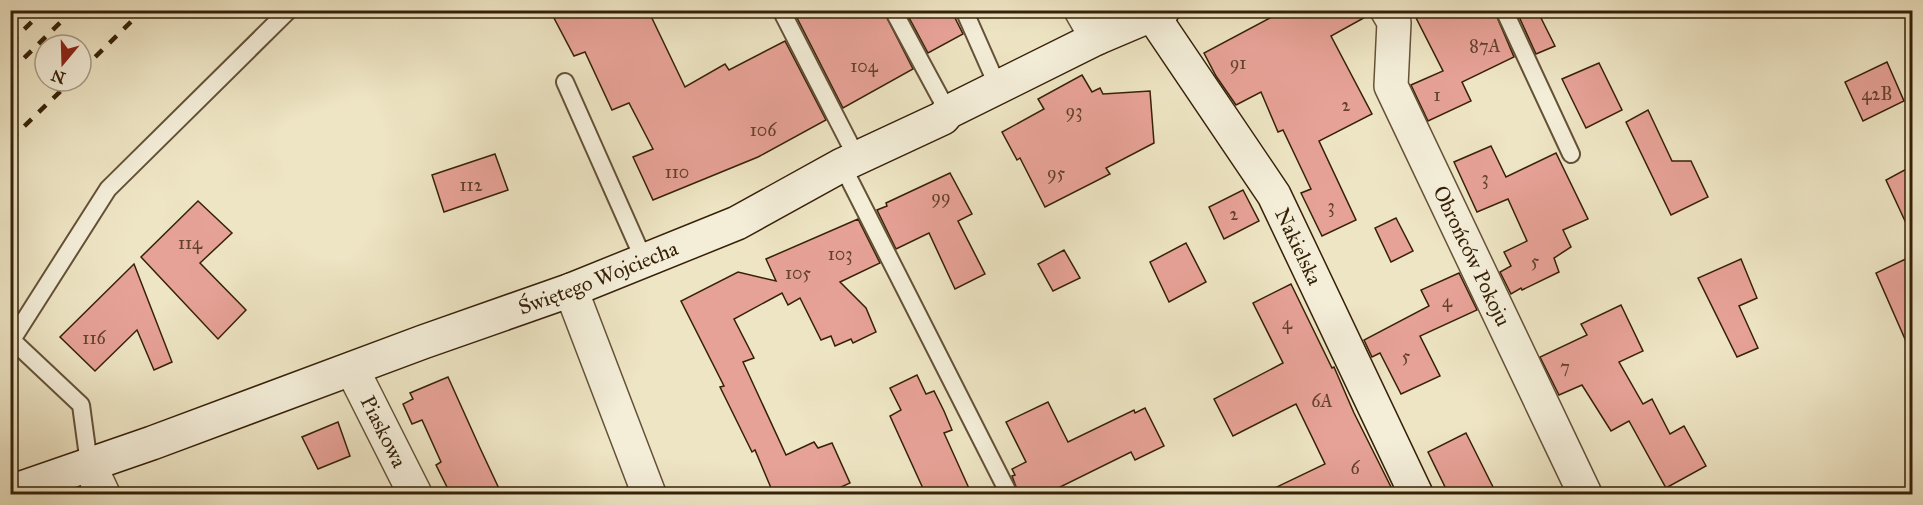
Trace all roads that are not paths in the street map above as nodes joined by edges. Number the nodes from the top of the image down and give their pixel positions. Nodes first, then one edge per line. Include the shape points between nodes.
1 (289, 10) edge
2 (781, 10) edge
3 (893, 10) edge
4 (964, 10) edge
5 (1388, 10) edge
6 (1504, 10) edge
7 (1158, 13) edge
8 (1089, 24) edge
9 (565, 82) dead end
10 (998, 87) junction
11 (948, 112) junction
12 (1571, 154) dead end
13 (849, 161) junction
14 (644, 260) junction
15 (571, 290) junction
16 (12, 342) edge
17 (352, 369) junction
18 (89, 464) junction
19 (10, 492) edge
20 (103, 495) edge
21 (415, 495) edge
22 (649, 495) edge
23 (1009, 495) edge
24 (1416, 495) edge
25 (1585, 495) edge

1 - 16 lane via 108,189
2 - 13 lane
3 - 11 lane
4 - 10 lane
5 - 25 street, Obrońców Pokoju via 1394,22 1391,86
6 - 12 lane
7 - 8 street, Świętego Wojciecha
7 - 24 street, Nakielska via 1274,195
8 - 10 street, Świętego Wojciecha
9 - 14 lane
10 - 11 street, Świętego Wojciecha
11 - 13 street, Świętego Wojciecha via 943,118
13 - 14 street, Świętego Wojciecha via 737,223
13 - 23 lane
14 - 15 street, Świętego Wojciecha
15 - 17 street, Świętego Wojciecha
15 - 22 street
16 - 18 lane via 81,405
17 - 18 street, Świętego Wojciecha
17 - 21 street, Piaskowa
18 - 19 street, Świętego Wojciecha
18 - 20 street

